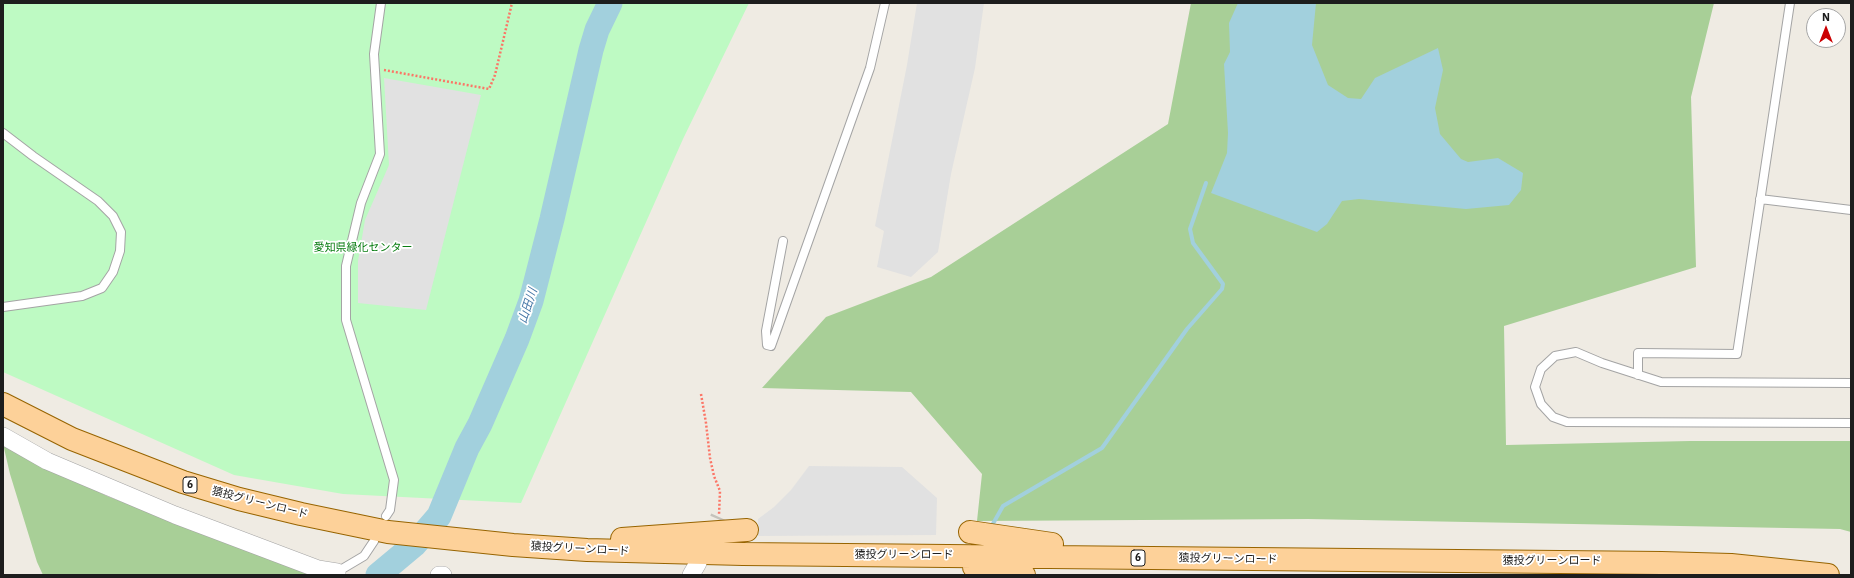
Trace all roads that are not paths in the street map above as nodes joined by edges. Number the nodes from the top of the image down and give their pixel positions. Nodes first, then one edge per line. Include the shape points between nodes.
1 (381, 3) edge
2 (885, 3) edge
3 (1790, 3) edge
4 (3, 133) edge
5 (1760, 199) junction
6 (1851, 210) edge
7 (783, 241) dead end
8 (3, 307) edge
9 (1638, 375) junction
10 (1851, 383) edge
11 (3, 404) edge
12 (1851, 424) edge
13 (3, 436) edge
14 (383, 530) junction
15 (747, 530) dead end
16 (970, 532) dead end
17 (513, 545) junction
18 (743, 554) junction
19 (1347, 560) junction
20 (1514, 561) junction
21 (337, 574) edge
22 (439, 575) edge
23 (443, 575) edge
24 (1024, 575) edge
25 (1377, 575) edge
26 (1828, 575) edge

1 - 14 lane via 374,54 380,154 361,203 346,266 346,320 394,480 390,510
2 - 7 lane via 870,68 771,346 767,345 766,331
3 - 5 lane
4 - 8 lane via 98,201 113,216 120,232 118,258 113,272 102,288 82,296
5 - 6 lane
5 - 9 lane via 1737,354 1638,353
9 - 10 lane via 1661,382
9 - 12 lane via 1576,352 1555,356 1541,369 1535,387 1541,404 1552,416 1567,422
11 - 14 main road, 猿投グリーンロード / 6 via 72,439 183,482 238,499
13 - 21 street via 47,461 176,515
14 - 17 main road, 猿投グリーンロード / 6
14 - 21 lane via 364,556
15 - 17 main road
16 - 19 main road via 1024,541 1092,547 1312,555
17 - 18 main road, 猿投グリーンロード / 6 via 587,550
18 - 19 main road, 猿投グリーンロード / 6
18 - 24 main road via 777,559 952,565
19 - 20 main road, 猿投グリーンロード / 6
20 - 25 main road
20 - 26 main road, 猿投グリーンロード / 6 via 1730,565
22 - 23 street

